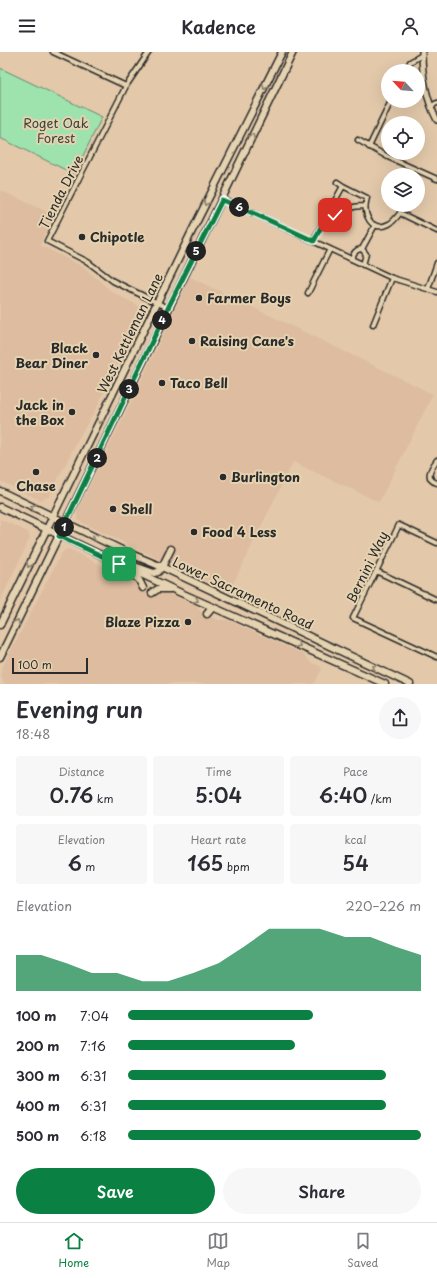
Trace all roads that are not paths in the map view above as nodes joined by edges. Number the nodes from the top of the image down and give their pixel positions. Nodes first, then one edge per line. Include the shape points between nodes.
1 (54, 52) edge
2 (149, 52) edge
3 (282, 52) edge
4 (293, 52) edge
5 (422, 54) edge
6 (409, 64) edge
7 (126, 86) junction
8 (437, 104) edge
9 (431, 106) junction
10 (388, 108) edge
11 (437, 120) edge
12 (358, 140) dead end
13 (369, 146) junction
14 (437, 179) edge
15 (337, 182) dead end
16 (343, 186) junction
17 (222, 200) junction
18 (365, 206) junction
19 (328, 213) junction
20 (375, 225) junction
21 (437, 231) edge
22 (314, 241) junction
23 (330, 249) junction
24 (362, 249) junction
25 (351, 259) junction
26 (437, 263) edge
27 (363, 265) junction
28 (392, 278) junction
29 (428, 289) junction
30 (437, 292) edge
31 (308, 293) dead end
32 (157, 303) junction
33 (168, 308) junction
34 (373, 325) dead end
35 (437, 460) edge
36 (437, 483) edge
37 (0, 491) edge
38 (0, 507) edge
39 (53, 517) junction
40 (65, 523) junction
41 (46, 530) junction
42 (59, 536) junction
43 (437, 543) edge
44 (171, 549) dead end
45 (119, 564) junction
46 (162, 567) junction
47 (376, 571) junction
48 (143, 588) dead end
49 (179, 592) junction
50 (152, 593) dead end
51 (437, 600) edge
52 (213, 608) junction
53 (210, 615) dead end
54 (0, 625) edge
55 (0, 657) edge
56 (437, 658) edge
57 (385, 684) edge
58 (410, 684) edge

1 - 7 street
2 - 7 street, Tienda Drive
3 -> 32 main road, West Kettleman Lane
17 -> 4 main road, West Kettleman Lane
5 - 6 street
5 - 9 street via 422,74
7 - 32 street, Tienda Drive via 47,242 88,262 113,281
8 - 9 street
9 - 11 street
10 - 13 street
12 - 13 street
13 - 14 street
15 - 16 street
16 - 18 street via 367,198
16 - 19 street
17 - 22 street
17 - 33 main road, West Kettleman Lane
18 - 19 street via 350,208 335,215
18 - 20 street via 367,217
19 - 22 street
20 - 21 street via 389,224 400,213
20 - 24 street
22 - 23 street
23 - 25 street
23 - 31 street
24 - 25 street via 355,251
24 - 27 street via 366,254
25 - 27 street
26 - 29 street
27 - 28 street
28 - 29 street
28 - 34 street
29 - 30 street
32 - 33 street, Tienda Drive
32 -> 39 main road, West Kettleman Lane
33 - 40 main road, West Kettleman Lane
35 - 36 street via 429,474 433,482
39 -> 37 main road, Lower Sacramento Road
38 - 41 main road, Lower Sacramento Road
39 - 40 main road, Lower Sacramento Road
39 - 41 main road, West Kettleman Lane
40 - 42 main road, West Kettleman Lane
46 -> 40 main road, Lower Sacramento Road
41 - 42 main road, Lower Sacramento Road
41 -> 54 main road, West Kettleman Lane
42 - 45 main road, Lower Sacramento Road
55 -> 42 main road, West Kettleman Lane
43 - 47 street, Bernini Way via 399,525
44 - 46 main road
45 - 46 main road via 129,564 154,573
45 - 48 main road via 134,574
45 - 49 main road, Lower Sacramento Road
58 -> 46 main road, Lower Sacramento Road
47 - 51 street
47 - 56 street, Bernini Way via 353,618
49 - 50 main road via 158,589
49 -> 52 main road, Lower Sacramento Road
52 - 53 main road
52 -> 57 main road, Lower Sacramento Road

